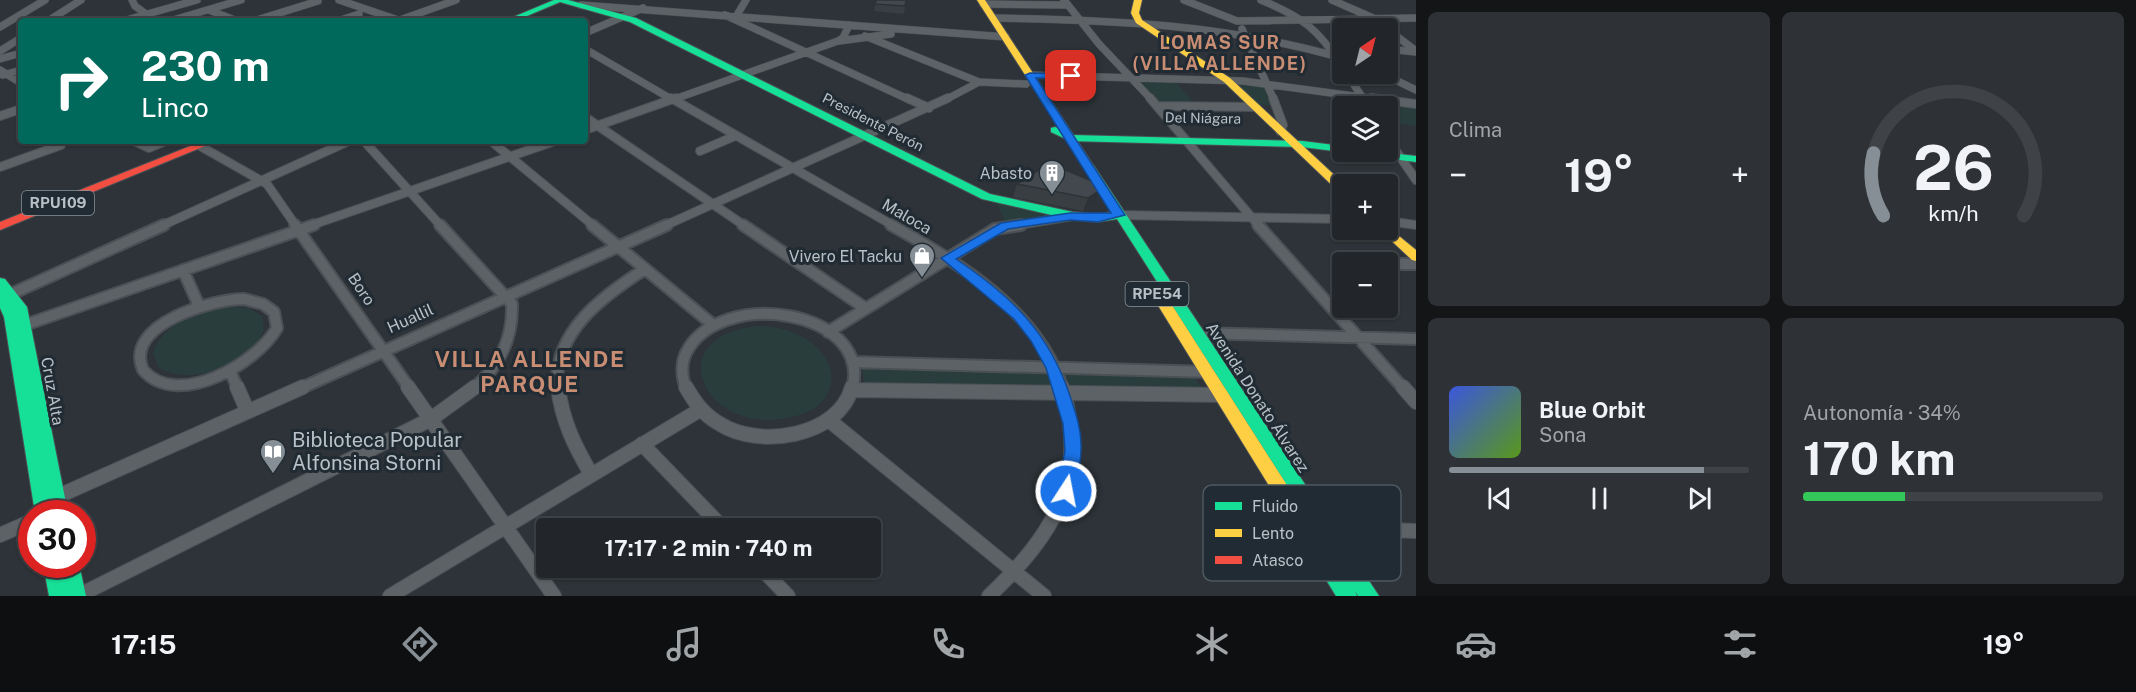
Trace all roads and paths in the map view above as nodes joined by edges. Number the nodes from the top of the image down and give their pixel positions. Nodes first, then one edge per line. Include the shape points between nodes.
1 (45, 0) edge
2 (81, 0) edge
3 (132, 0) edge
4 (197, 0) edge
5 (241, 0) edge
6 (456, 0) edge
7 (560, 0) edge
8 (746, 0) edge
9 (1137, 0) edge
10 (1184, 0) edge
11 (1200, 0) edge
12 (1261, 0) edge
13 (1332, 0) edge
14 (318, 1) edge
15 (346, 1) edge
16 (980, 1) edge
17 (1066, 2) edge
18 (1193, 3) junction
19 (581, 5) junction
20 (643, 8) junction
21 (209, 10) junction
22 (60, 14) junction
23 (146, 14) junction
24 (359, 14) dead end
25 (724, 14) junction
26 (736, 15) junction
27 (18, 16) junction
28 (624, 16) junction
29 (53, 18) edge
30 (62, 18) edge
31 (133, 18) edge
32 (181, 18) edge
33 (229, 18) edge
34 (264, 18) edge
35 (347, 18) edge
36 (392, 18) edge
37 (408, 18) edge
38 (515, 18) edge
39 (993, 18) junction
40 (1373, 18) edge
41 (1398, 18) edge
42 (1416, 18) edge
43 (1332, 19) edge
44 (1082, 20) junction
45 (1305, 20) junction
46 (0, 21) edge
47 (1139, 21) junction
48 (1237, 21) junction
49 (849, 25) junction
50 (860, 26) junction
51 (0, 27) edge
52 (588, 32) edge
53 (895, 33) junction
54 (1244, 33) junction
55 (865, 36) junction
56 (1398, 37) edge
57 (998, 38) junction
58 (18, 40) edge
59 (838, 41) junction
60 (1332, 42) edge
61 (1398, 50) edge
62 (588, 51) edge
63 (1416, 51) edge
64 (18, 52) edge
65 (805, 53) junction
66 (0, 55) edge
67 (1332, 55) edge
68 (18, 70) edge
69 (2, 73) edge
70 (744, 75) junction
71 (1132, 77) junction
72 (1028, 80) junction
73 (1227, 80) junction
74 (18, 81) edge
75 (1398, 81) edge
76 (979, 82) junction
77 (1268, 84) junction
78 (1353, 84) edge
79 (1416, 90) edge
80 (1360, 96) joint
81 (673, 99) junction
82 (1398, 101) edge
83 (1416, 104) edge
84 (1158, 106) junction
85 (1254, 107) junction
86 (929, 108) junction
87 (18, 110) edge
88 (0, 116) edge
89 (588, 119) edge
90 (598, 126) junction
91 (588, 129) edge
92 (1063, 134) junction
93 (735, 136) junction
94 (864, 136) junction
95 (1286, 137) junction
96 (1185, 138) junction
97 (1332, 143) edge
98 (139, 144) edge
99 (160, 144) edge
100 (164, 144) edge
101 (204, 144) edge
102 (208, 144) edge
103 (342, 144) edge
104 (367, 144) edge
105 (495, 144) edge
106 (547, 144) edge
107 (61, 145) dead end
108 (1332, 147) edge
109 (700, 151) dead end
110 (1398, 154) edge
111 (1398, 155) edge
112 (1416, 155) edge
113 (175, 156) junction
114 (511, 157) junction
115 (1398, 158) edge
116 (1416, 159) edge
117 (0, 167) edge
118 (792, 168) junction
119 (262, 180) junction
120 (1332, 180) edge
121 (1416, 180) edge
122 (412, 191) junction
123 (712, 203) junction
124 (1073, 216) junction
125 (1114, 216) junction
126 (1251, 217) junction
127 (1332, 219) edge
128 (1398, 222) edge
129 (1416, 225) edge
130 (0, 226) edge
131 (300, 229) junction
132 (1397, 240) edge
133 (617, 246) junction
134 (1416, 257) edge
135 (947, 258) junction
136 (1398, 264) edge
137 (1416, 264) edge
138 (645, 269) junction
139 (183, 270) junction
140 (0, 282) edge
141 (4, 296) edge
142 (506, 296) junction
143 (199, 306) junction
144 (865, 308) junction
145 (712, 324) junction
146 (19, 327) junction
147 (828, 332) junction
148 (1196, 333) junction
149 (1359, 337) junction
150 (1416, 339) edge
151 (381, 350) junction
152 (852, 362) junction
153 (1053, 368) junction
154 (230, 371) junction
155 (1207, 372) junction
156 (1222, 372) junction
157 (854, 390) junction
158 (1064, 394) junction
159 (1221, 395) junction
160 (1238, 396) junction
161 (1416, 402) edge
162 (247, 410) junction
163 (698, 411) junction
164 (431, 419) junction
165 (830, 421) junction
166 (642, 444) junction
167 (591, 474) junction
168 (1277, 485) edge
169 (1296, 485) edge
170 (50, 500) edge
171 (67, 500) edge
172 (713, 518) edge
173 (506, 526) junction
174 (18, 527) edge
175 (1401, 531) edge
176 (1416, 531) edge
177 (0, 535) edge
178 (1015, 572) junction
179 (55, 578) edge
180 (72, 578) edge
181 (771, 578) edge
182 (1338, 581) edge
183 (1359, 581) edge
184 (58, 596) edge
185 (77, 596) edge
186 (390, 596) edge
187 (554, 596) edge
188 (788, 596) edge
189 (989, 596) edge
190 (1044, 596) edge
191 (1347, 596) edge
192 (1369, 596) edge

1 - 27 street
2 - 22 street
3 - 23 street
4 - 23 street
5 - 21 street
6 - 37 street
7 - 19 main road, Presidente Perón
7 - 38 main road
8 - 26 street
9 - 47 main road via 1135,13
10 - 18 street
11 - 18 street
12 - 45 street
13 - 40 street
14 - 34 street
15 - 36 street
16 - 17 street
16 - 39 main road, RPE54
16 - 57 main road, RPE54
17 - 44 street
18 - 48 street
19 - 20 street
19 - 28 main road, Presidente Perón
20 - 25 street
20 - 28 street
21 - 32 street
21 - 33 street
22 - 29 street
22 - 30 street
23 - 31 street
24 - 35 street
25 - 26 street
25 - 65 street
26 - 49 street
27 - 46 street
27 - 51 street
28 - 52 street
28 - 70 main road, Presidente Perón
39 - 44 street
39 - 57 main road, RPE54
41 - 42 street
43 - 45 street
44 - 47 street
44 - 71 street via 1099,44
45 - 48 street
45 - 60 street
47 - 54 street
47 - 73 main road
48 - 54 street
49 - 50 street
49 - 59 street
50 - 53 street
50 - 55 street
50 - 57 street
53 - 55 street
53 - 57 street
54 - 67 street
54 - 77 street
55 - 59 street
55 - 76 street
56 - 63 street
57 - 72 main road, RPE54
58 - 66 street
59 - 65 street
61 - 63 street
62 - 81 street, Maloca
64 - 66 street
65 - 70 street
65 - 86 street
68 - 69 street
69 - 74 street
70 - 81 street
70 - 94 main road, Presidente Perón
71 - 72 street
71 - 73 street
71 - 84 street
72 - 76 street
72 - 92 main road, RPE54
73 - 77 street
73 - 85 main road
75 - 79 street
76 - 86 street, Huallil
77 - 80 street
77 - 95 street
78 - 80 street
81 - 90 street
81 - 93 street, Maloca
82 - 83 street
84 - 85 street
84 - 96 street
85 - 95 main road
86 - 94 street, Huallil
87 - 88 street
89 - 90 street
90 - 91 street
90 - 123 street
92 - 96 main road, Del Niágara
92 - 125 main road, RPE54
93 - 109 street
93 - 118 street, Maloca
94 - 118 street, Huallil
94 - 124 main road, Presidente Perón via 986,197
95 - 96 main road, Del Niágara
95 - 97 main road, Del Niágara
95 - 108 main road, Del Niágara
95 - 120 main road
96 - 126 street
98 - 99 street via 146,148
100 - 113 street
101 - 113 main road, RPU109
102 - 119 street, Boro
103 - 119 street
104 - 122 street
105 - 114 street
106 - 114 street
107 - 117 street
110 - 112 main road
111 - 116 main road
113 - 130 main road, RPU109
114 - 122 street
114 - 133 street
115 - 121 street
118 - 123 street, Huallil
118 - 135 street, Maloca
119 - 131 street, Boro
119 - 141 street
122 - 131 street
122 - 142 street
123 - 133 street, Huallil
123 - 144 street
124 - 125 main road, Presidente Perón
124 - 135 street via 1000,227
125 - 126 street
125 - 148 main road, Avenida Donato Álvarez / RPE54
125 - 155 main road, Avenida Donato Álvarez / RPE54
126 - 127 street
126 - 149 street
128 - 129 street
131 - 139 street
131 - 151 street, Boro
132 - 134 main road
133 - 138 street
133 - 142 street, Huallil
135 - 144 street
135 - 153 street, Maloca via 1019,316 1037,338
136 - 137 street
138 - 145 street
138 - 167 street via 615,286 593,305 570,337 559,367 557,401 565,430
139 - 143 street
139 - 146 street
140 - 141 main road, Cruz Alta
141 - 146 main road, Cruz Alta
142 - 151 street, Huallil
142 - 164 street via 512,304 513,324 502,358 469,393
143 - 154 street via 223,300 250,300 265,304 277,316 277,328 265,348
143 - 154 street via 154,333 143,347 142,368 152,378 170,383 193,382
144 - 147 street
145 - 147 street via 727,317 762,312 798,317
145 - 163 street via 697,334 681,363 681,380
146 - 170 main road, Cruz Alta
147 - 152 street
148 - 149 street
148 - 156 main road, Avenida Donato Álvarez / RPE54
149 - 150 street
149 - 161 street
151 - 162 street, Huallil
151 - 164 street, Boro
152 - 153 street
152 - 157 street
153 - 155 street
153 - 158 street, Maloca
154 - 162 street
155 - 156 street
155 - 159 main road, Avenida Donato Álvarez / RPE54
156 - 160 main road, Avenida Donato Álvarez / RPE54
157 - 158 street
157 - 165 street
158 - 159 street
158 - 178 street, Maloca via 1073,451 1066,491 1042,538
159 - 160 street
159 - 168 main road, Avenida Donato Álvarez / RPE54
160 - 169 main road, Avenida Donato Álvarez / RPE54
162 - 171 street, Huallil
163 - 165 street via 719,424 765,436 800,433
163 - 166 street
164 - 173 street, Boro
164 - 185 street
165 - 178 street
166 - 167 street
166 - 172 street
167 - 173 street
173 - 186 street
173 - 187 street, Boro
174 - 177 street
175 - 176 street
178 - 189 street, Maloca
178 - 190 street
179 - 184 main road
180 - 185 main road
181 - 188 street
182 - 191 main road, Avenida Donato Álvarez / RPE54
183 - 192 main road, Avenida Donato Álvarez / RPE54

